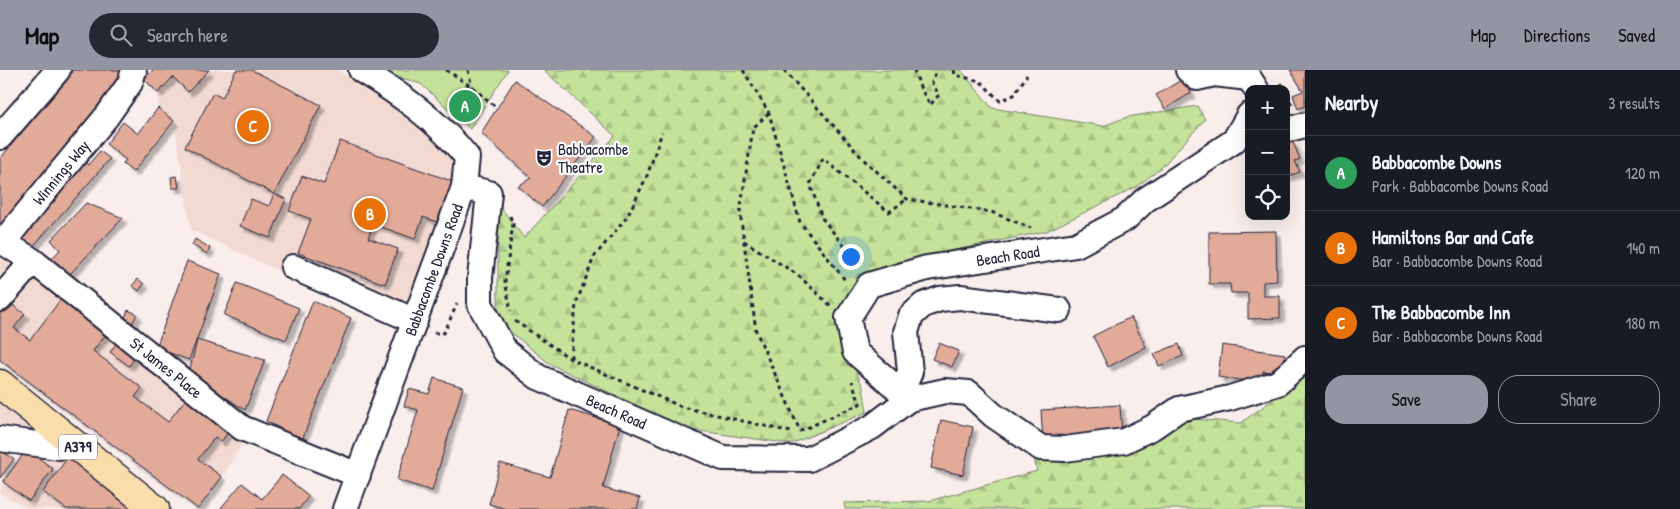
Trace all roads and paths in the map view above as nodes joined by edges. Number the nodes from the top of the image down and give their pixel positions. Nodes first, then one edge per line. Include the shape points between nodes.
1 (58, 70) edge
2 (134, 70) edge
3 (361, 70) edge
4 (446, 70) edge
5 (468, 70) edge
6 (744, 70) edge
7 (784, 70) edge
8 (914, 70) edge
9 (932, 70) edge
10 (954, 70) edge
11 (1188, 70) edge
12 (1027, 75) dead end
13 (1281, 82) dead end
14 (1253, 85) edge
15 (1282, 85) edge
16 (472, 87) junction
17 (496, 107) dead end
18 (769, 113) junction
19 (1305, 125) edge
20 (1245, 127) edge
21 (1290, 129) edge
22 (662, 132) dead end
23 (0, 137) edge
24 (1241, 139) edge
25 (464, 187) junction
26 (907, 199) junction
27 (513, 224) dead end
28 (1034, 228) dead end
29 (744, 240) junction
30 (33, 261) junction
31 (293, 267) dead end
32 (855, 269) dead end
33 (850, 275) dead end
34 (480, 278) junction
35 (846, 281) junction
36 (843, 288) dead end
37 (0, 299) edge
38 (837, 302) dead end
39 (1060, 310) dead end
40 (413, 327) junction
41 (1305, 358) edge
42 (571, 359) junction
43 (849, 373) dead end
44 (0, 384) edge
45 (905, 396) junction
46 (0, 439) edge
47 (71, 442) junction
48 (809, 459) junction
49 (358, 474) junction
50 (155, 509) edge
51 (345, 509) edge

1 - 23 street
2 - 30 street, Winnings Way via 130,83 107,116 3,242
3 - 25 street, Babbacombe Downs Road via 397,93 451,138 466,157
4 - 16 path
5 - 16 path
6 - 18 path
7 - 26 path via 863,159
8 - 9 path via 930,105 939,94 932,83 935,73
10 - 12 path via 955,75 980,81 1000,101 1014,94
11 - 14 street via 1197,78 1214,74 1249,78
13 - 15 path
16 - 17 path
18 - 29 path via 753,128 740,212
18 - 35 path via 800,222
19 - 21 street
20 - 24 street, Beach Road
22 - 42 path via 647,176 627,217 594,257 576,304
24 - 45 street, Beach Road via 1145,200 1125,219 1076,245 927,268 869,285 848,318 855,352
25 - 34 street, Beach Road via 490,193
25 - 40 street, Babbacombe Downs Road
26 - 28 path via 991,212
26 - 32 path via 889,212 823,159 810,184 822,218 860,264
27 - 42 path via 505,281 513,319
29 - 38 path via 798,275 834,309
29 - 43 path via 756,331 800,431 860,404
30 - 37 street
30 - 49 street, St James Place via 242,428
31 - 40 street
33 - 35 path
34 - 40 path via 460,297 444,333
34 - 48 street, Beach Road via 480,304 506,351 538,377 723,458
35 - 36 path
39 - 45 street via 960,297 940,298 923,304 911,316 906,332 910,372
40 - 49 street, Babbacombe Downs Road
41 - 45 street, Beach Road via 1278,383 1179,409 1124,441 1065,449 1041,448 993,415 969,393 945,391
42 - 48 path via 682,407 791,432
44 - 47 main road, A379
45 - 48 street, Beach Road via 872,427
46 - 47 street via 59,447
47 - 50 main road, A379
49 - 51 street, Babbacombe Downs Road

